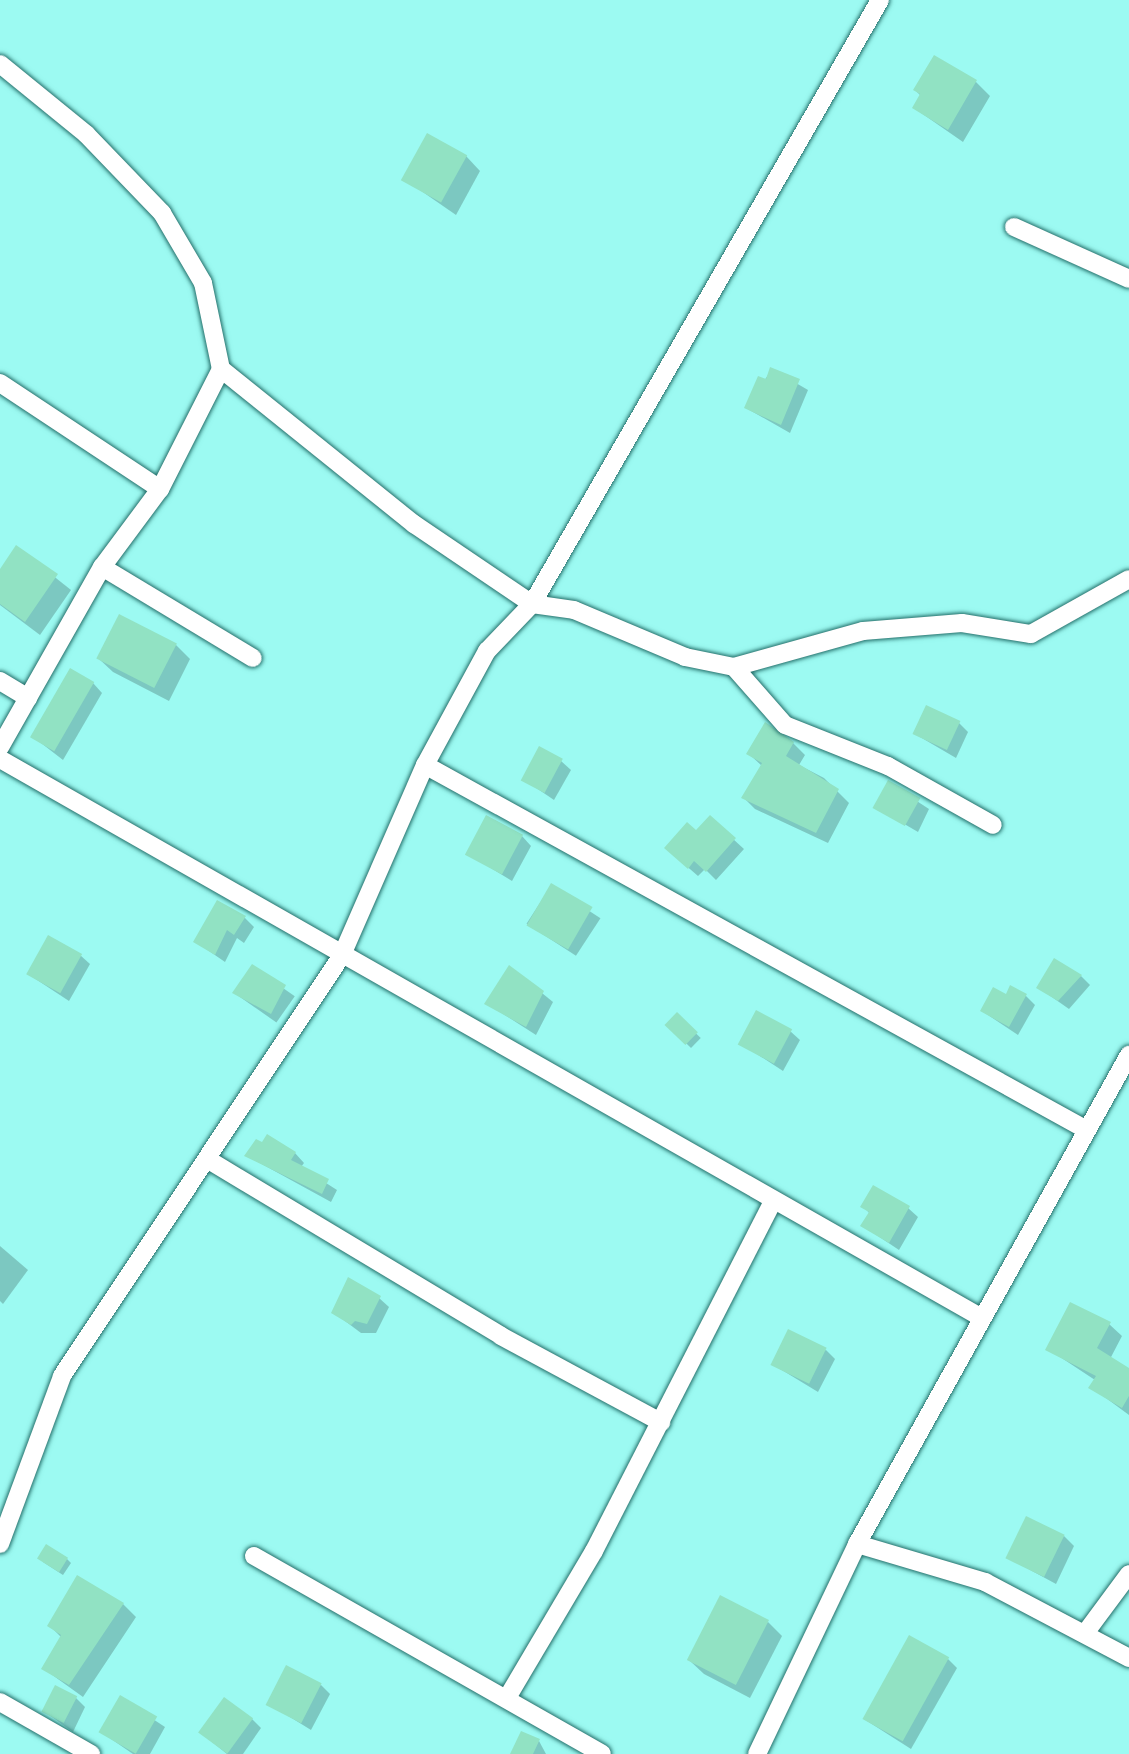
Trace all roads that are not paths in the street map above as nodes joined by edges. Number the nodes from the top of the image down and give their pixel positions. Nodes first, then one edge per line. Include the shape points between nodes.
1 (880, 0) edge
2 (0, 64) edge
3 (1014, 227) dead end
4 (1129, 279) edge
5 (221, 369) junction
6 (0, 383) edge
7 (160, 489) junction
8 (102, 567) junction
9 (1129, 579) edge
10 (532, 604) junction
11 (253, 658) dead end
12 (734, 667) junction
13 (0, 681) edge
14 (28, 698) junction
15 (0, 747) edge
16 (0, 759) edge
17 (425, 765) junction
18 (993, 825) dead end
19 (342, 955) junction
20 (1129, 1055) edge
21 (1087, 1130) junction
22 (207, 1159) junction
23 (774, 1200) junction
24 (982, 1318) junction
25 (661, 1422) junction
26 (0, 1544) edge
27 (857, 1544) junction
28 (254, 1556) dead end
29 (1129, 1574) edge
30 (1086, 1632) junction
31 (1129, 1658) edge
32 (507, 1698) junction
33 (0, 1702) edge
34 (91, 1754) edge
35 (602, 1754) edge
36 (757, 1754) edge

1 - 10 street
2 - 5 street via 86,134 162,213 203,283
3 - 4 street
5 - 7 street
5 - 10 street via 286,416 414,524
6 - 7 street
7 - 8 street
8 - 11 street
8 - 14 street
9 - 12 street via 1098,601 1031,634 962,623 863,631
10 - 12 street via 574,610 685,657
10 - 17 street via 487,651
12 - 18 street via 785,725 888,766
13 - 14 street
14 - 15 street
16 - 19 street
17 - 19 street
17 - 21 street
19 - 22 street
19 - 23 street
20 - 21 street
21 - 24 street
22 - 25 street via 501,1336
22 - 26 street via 62,1376
23 - 24 street
23 - 25 street
24 - 27 street
25 - 32 street via 594,1551
27 - 30 street via 985,1582
27 - 36 street
28 - 32 street
29 - 30 street
30 - 31 street
32 - 35 street
33 - 34 street

